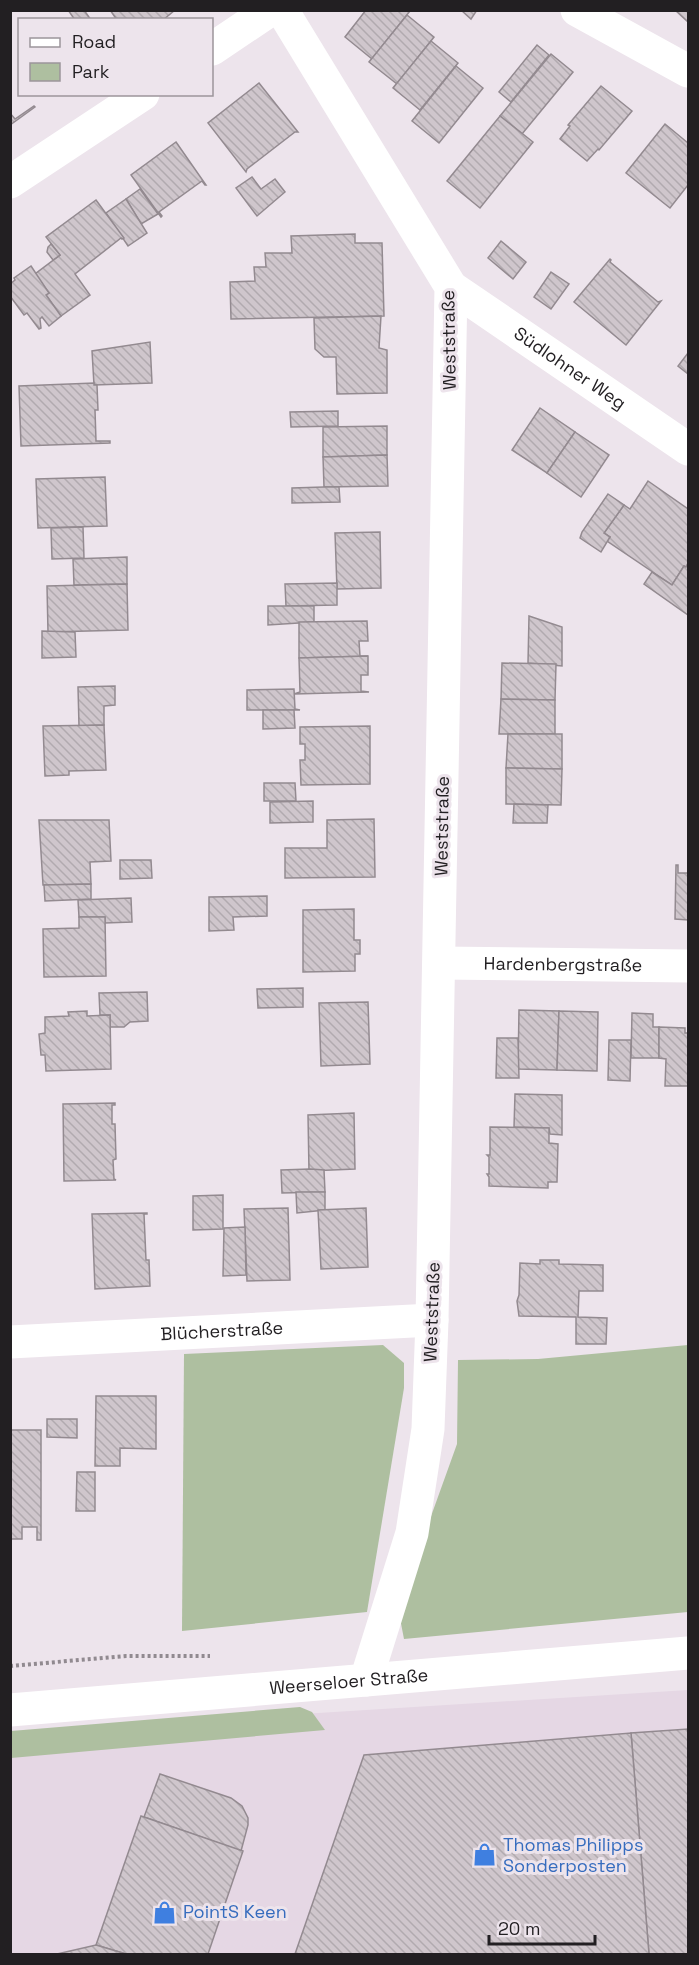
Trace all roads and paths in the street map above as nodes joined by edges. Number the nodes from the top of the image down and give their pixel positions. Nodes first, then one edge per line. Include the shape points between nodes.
1 (270, 10) edge
2 (282, 10) edge
3 (577, 10) edge
4 (213, 48) edge
5 (688, 71) edge
6 (140, 96) edge
7 (10, 182) edge
8 (452, 287) junction
9 (688, 448) edge
10 (439, 963) junction
11 (688, 966) edge
12 (432, 1320) junction
13 (10, 1342) edge
14 (688, 1653) edge
15 (366, 1680) junction
16 (10, 1710) edge

1 - 4 street
2 - 8 street, Weststraße
3 - 5 street
6 - 7 street
8 - 9 street, Südlohner Weg
8 - 10 street, Weststraße
10 - 11 street, Hardenbergstraße
10 - 12 street, Weststraße
12 - 13 street, Blücherstraße
12 - 15 street, Weststraße via 428,1429 412,1533
14 - 15 street, Weerseloer Straße
15 - 16 street, Weerseloer Straße

